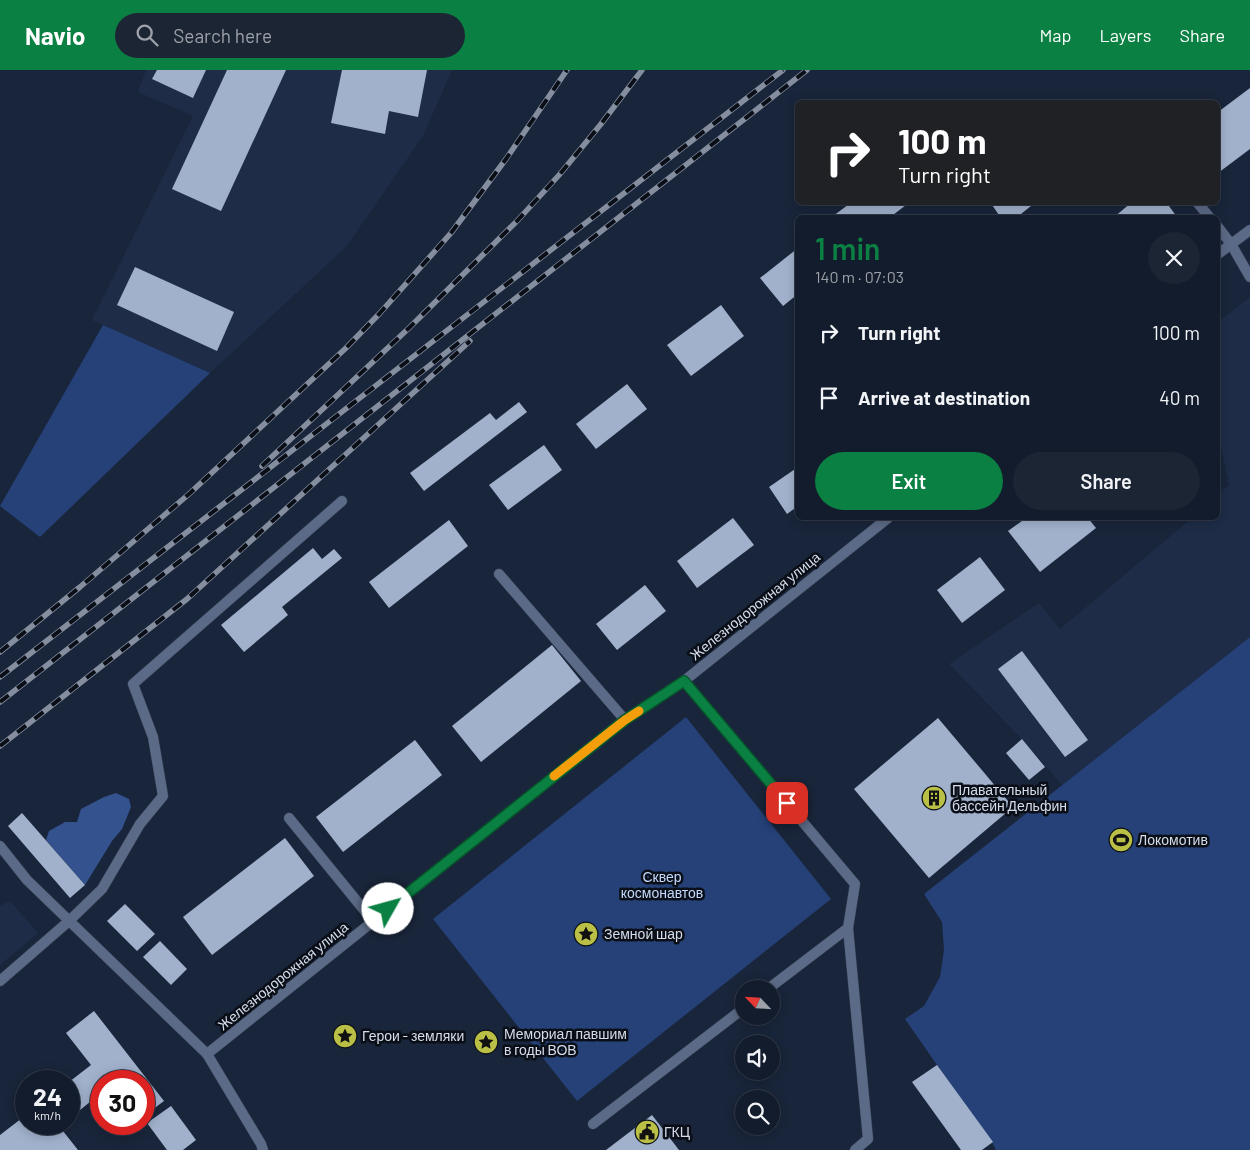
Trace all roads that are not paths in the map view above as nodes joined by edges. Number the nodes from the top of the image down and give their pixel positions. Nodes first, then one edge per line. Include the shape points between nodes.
1 (1199, 205) edge
2 (1208, 215) edge
3 (1220, 230) edge
4 (1250, 230) edge
5 (1231, 244) junction
6 (1220, 252) edge
7 (1250, 277) edge
8 (342, 501) dead end
9 (885, 520) edge
10 (499, 574) dead end
11 (684, 681) junction
12 (625, 720) junction
13 (289, 818) dead end
14 (0, 846) edge
15 (69, 921) junction
16 (373, 921) junction
17 (848, 928) junction
18 (780, 980) edge
19 (0, 981) edge
20 (735, 1015) edge
21 (207, 1054) junction
22 (593, 1124) dead end
23 (262, 1150) edge
24 (855, 1150) edge

1 - 2 street
3 - 5 street
4 - 5 street
5 - 6 street
5 - 7 street
8 - 15 street via 133,684 153,737 163,796 140,824 102,889
9 - 11 street, Железнодорожная улица
10 - 12 street
11 - 12 street, Железнодорожная улица
11 - 17 street via 855,884
12 - 16 street, Железнодорожная улица
13 - 16 street
14 - 15 street via 27,880
15 - 19 street
15 - 21 street
16 - 21 street, Железнодорожная улица
17 - 18 street
17 - 24 street via 868,1139
20 - 22 street
21 - 23 street

